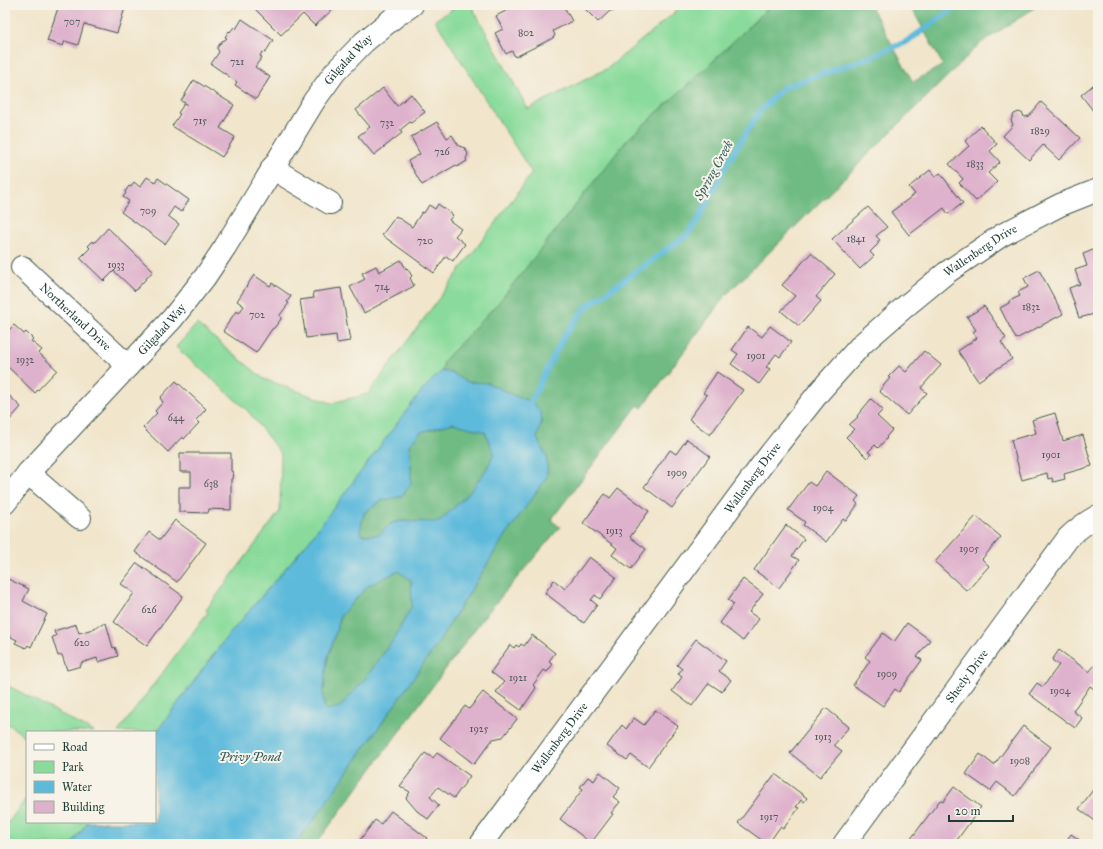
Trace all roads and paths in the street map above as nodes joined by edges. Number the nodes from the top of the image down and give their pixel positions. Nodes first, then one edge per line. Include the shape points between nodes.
1 (412, 5) edge
2 (272, 168) junction
3 (1098, 190) edge
4 (330, 204) dead end
5 (22, 267) dead end
6 (128, 366) junction
7 (28, 473) junction
8 (5, 503) edge
9 (1098, 516) edge
10 (80, 518) dead end
11 (480, 844) edge
12 (844, 844) edge

1 - 2 street, Gilgalad Way via 364,42 335,72
2 - 4 street
2 - 6 street, Gilgalad Way via 205,277 172,319
3 - 11 street, Wallenberg Drive via 1060,205 1002,235 946,273 862,344 820,391 764,462
5 - 6 street, Northerland Drive
6 - 7 street, Gilgalad Way
7 - 8 street, Gilgalad Way
7 - 10 street
9 - 12 street, Sheely Drive via 1089,520 1068,538

